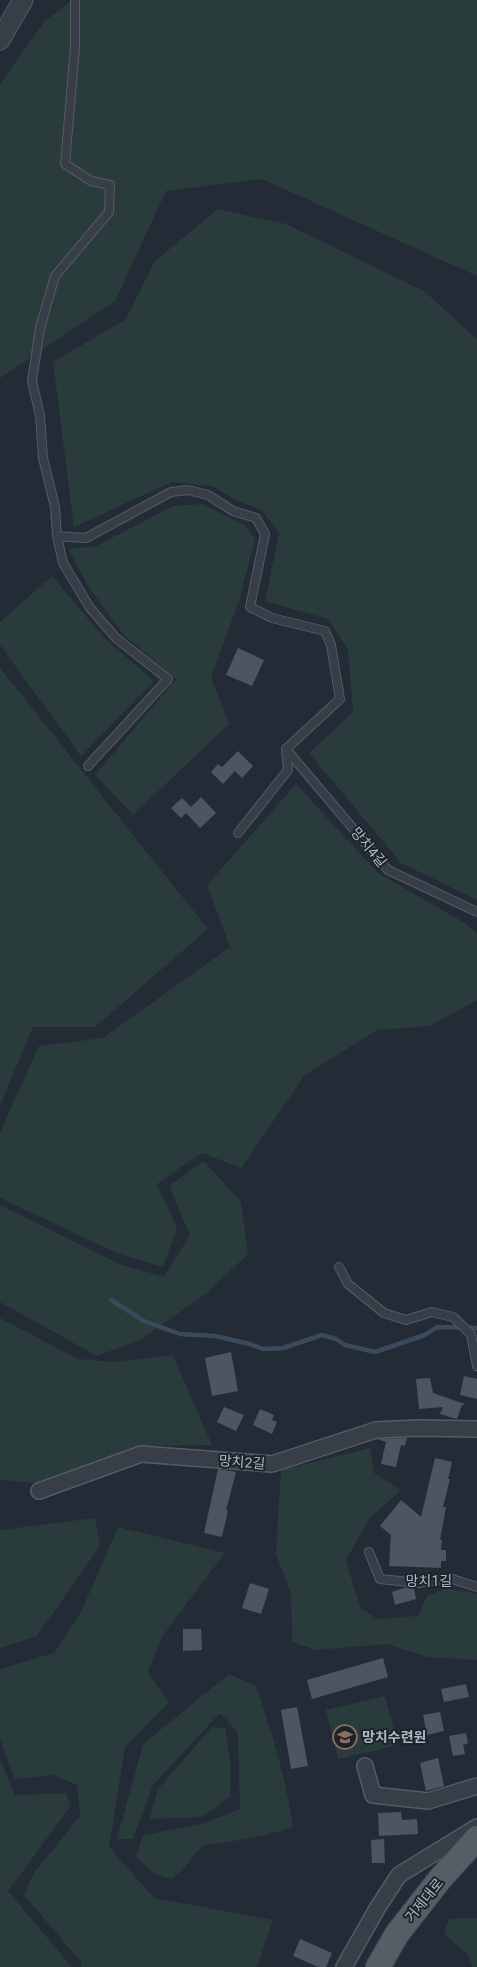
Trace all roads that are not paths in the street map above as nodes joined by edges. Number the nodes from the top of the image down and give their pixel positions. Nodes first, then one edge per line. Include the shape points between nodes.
1 (23, 0) edge
2 (75, 0) edge
3 (0, 40) edge
4 (57, 536) junction
5 (286, 749) junction
6 (88, 766) dead end
7 (238, 833) dead end
8 (477, 912) edge
9 (339, 1267) dead end
10 (477, 1366) edge
11 (477, 1429) edge
12 (39, 1491) dead end
13 (369, 1552) dead end
14 (477, 1587) edge
15 (365, 1766) dead end
16 (477, 1786) edge
17 (477, 1827) edge
18 (477, 1838) edge
19 (344, 1967) edge
20 (378, 1967) edge

1 - 3 street
2 - 4 lane via 75,47 65,164 91,182 110,185 109,212 55,276 40,328 32,381 40,416 43,458 55,507
4 - 5 lane via 86,538 171,492 188,490 256,518 266,534 250,607 272,618 325,631 331,646 340,699
4 - 6 lane via 63,563 90,608 116,638 168,679
5 - 7 lane via 288,770
5 - 8 lane, 망치4길 via 388,870
9 - 10 lane via 348,1284 384,1312 406,1320 432,1312 453,1317 472,1334
11 - 12 street, 망치2길 via 376,1430 272,1464 141,1454
13 - 14 lane, 망치1길 via 380,1579 419,1583 449,1578
15 - 16 street via 373,1795 428,1801
17 - 19 street via 399,1875
18 - 20 main road, 거제대로 via 397,1934

